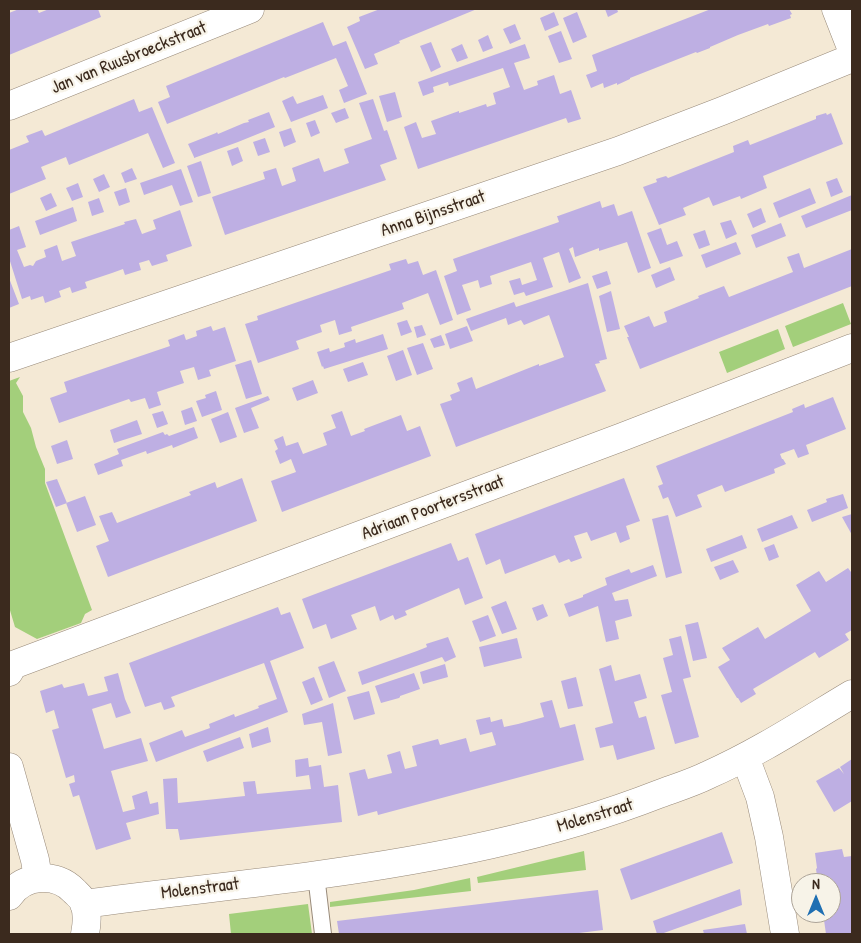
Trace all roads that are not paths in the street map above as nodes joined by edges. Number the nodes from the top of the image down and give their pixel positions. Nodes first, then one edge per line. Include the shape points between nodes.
1 (250, 9) edge
2 (836, 9) edge
3 (852, 50) edge
4 (852, 58) edge
5 (9, 106) edge
6 (852, 348) edge
7 (9, 358) edge
8 (11, 668) edge
9 (852, 694) edge
10 (745, 757) junction
11 (9, 767) edge
12 (316, 875) junction
13 (38, 878) junction
14 (9, 896) edge
15 (84, 904) junction
16 (85, 934) edge
17 (323, 934) edge
18 (785, 934) edge

1 - 5 street, Jan van Ruusbroeckstraat
2 - 3 street
4 - 7 street, Anna Bijnsstraat via 618,151
6 - 8 street, Adriaan Poortersstraat
9 - 10 street, Molenstraat
10 - 12 street, Molenstraat via 706,776 622,808 552,830 482,847
10 - 18 street via 760,797
11 - 13 street
12 - 15 street, Molenstraat
12 - 17 lane
13 - 14 street via 21,884
13 - 15 street via 59,880 70,887
15 - 16 street via 88,922

